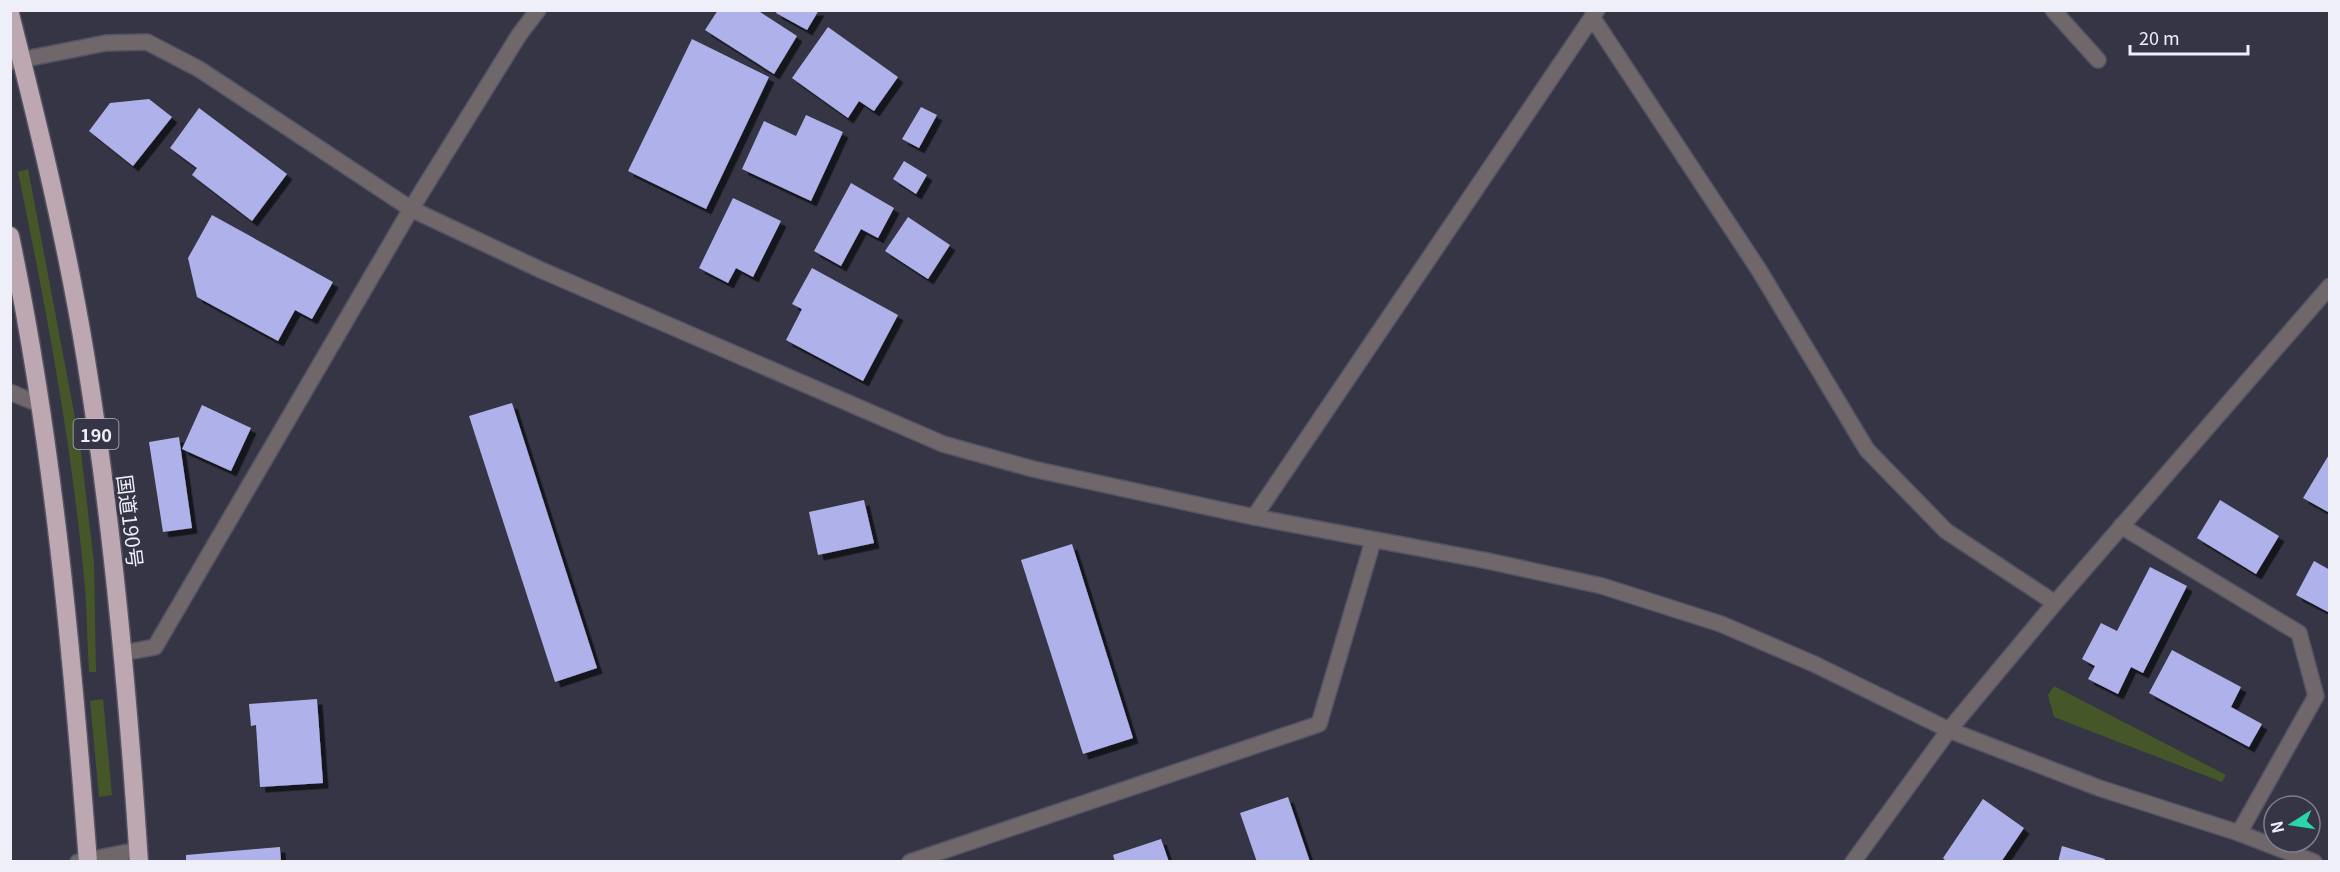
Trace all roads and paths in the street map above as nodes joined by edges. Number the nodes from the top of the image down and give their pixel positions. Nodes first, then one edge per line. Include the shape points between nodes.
1 (538, 10) edge
2 (2052, 10) edge
3 (10, 14) edge
4 (1595, 14) edge
5 (2098, 60) dead end
6 (16, 61) edge
7 (411, 209) junction
8 (10, 236) edge
9 (2330, 286) edge
10 (10, 392) edge
11 (41, 405) junction
12 (1254, 517) junction
13 (2121, 526) junction
14 (1373, 541) junction
15 (2055, 603) junction
16 (123, 652) junction
17 (1949, 730) junction
18 (2239, 833) junction
19 (138, 856) edge
20 (85, 860) edge
21 (910, 861) edge
22 (1853, 861) edge
23 (2314, 861) edge

1 - 7 street
2 - 5 street
3 - 6 highway, 国道190号 / 190
4 - 12 street
4 - 15 street via 1759,270 1867,450 1947,531
6 - 7 street via 106,43 147,42 199,69
6 - 16 highway, 国道190号 / 190 via 58,210 86,360
7 - 12 street via 541,270 942,444 1033,469
7 - 16 street via 155,647
8 - 11 highway, 190
9 - 13 street
10 - 11 street
11 - 20 highway, 190 via 65,609
12 - 14 street
13 - 15 street
13 - 18 street via 2299,633 2316,696
14 - 17 street via 1602,585 1699,617 1814,664
14 - 21 street via 1319,724
15 - 17 street
16 - 19 highway, 国道190号 / 190
17 - 18 street via 2099,788
17 - 22 street
18 - 23 street
19 - 20 street

